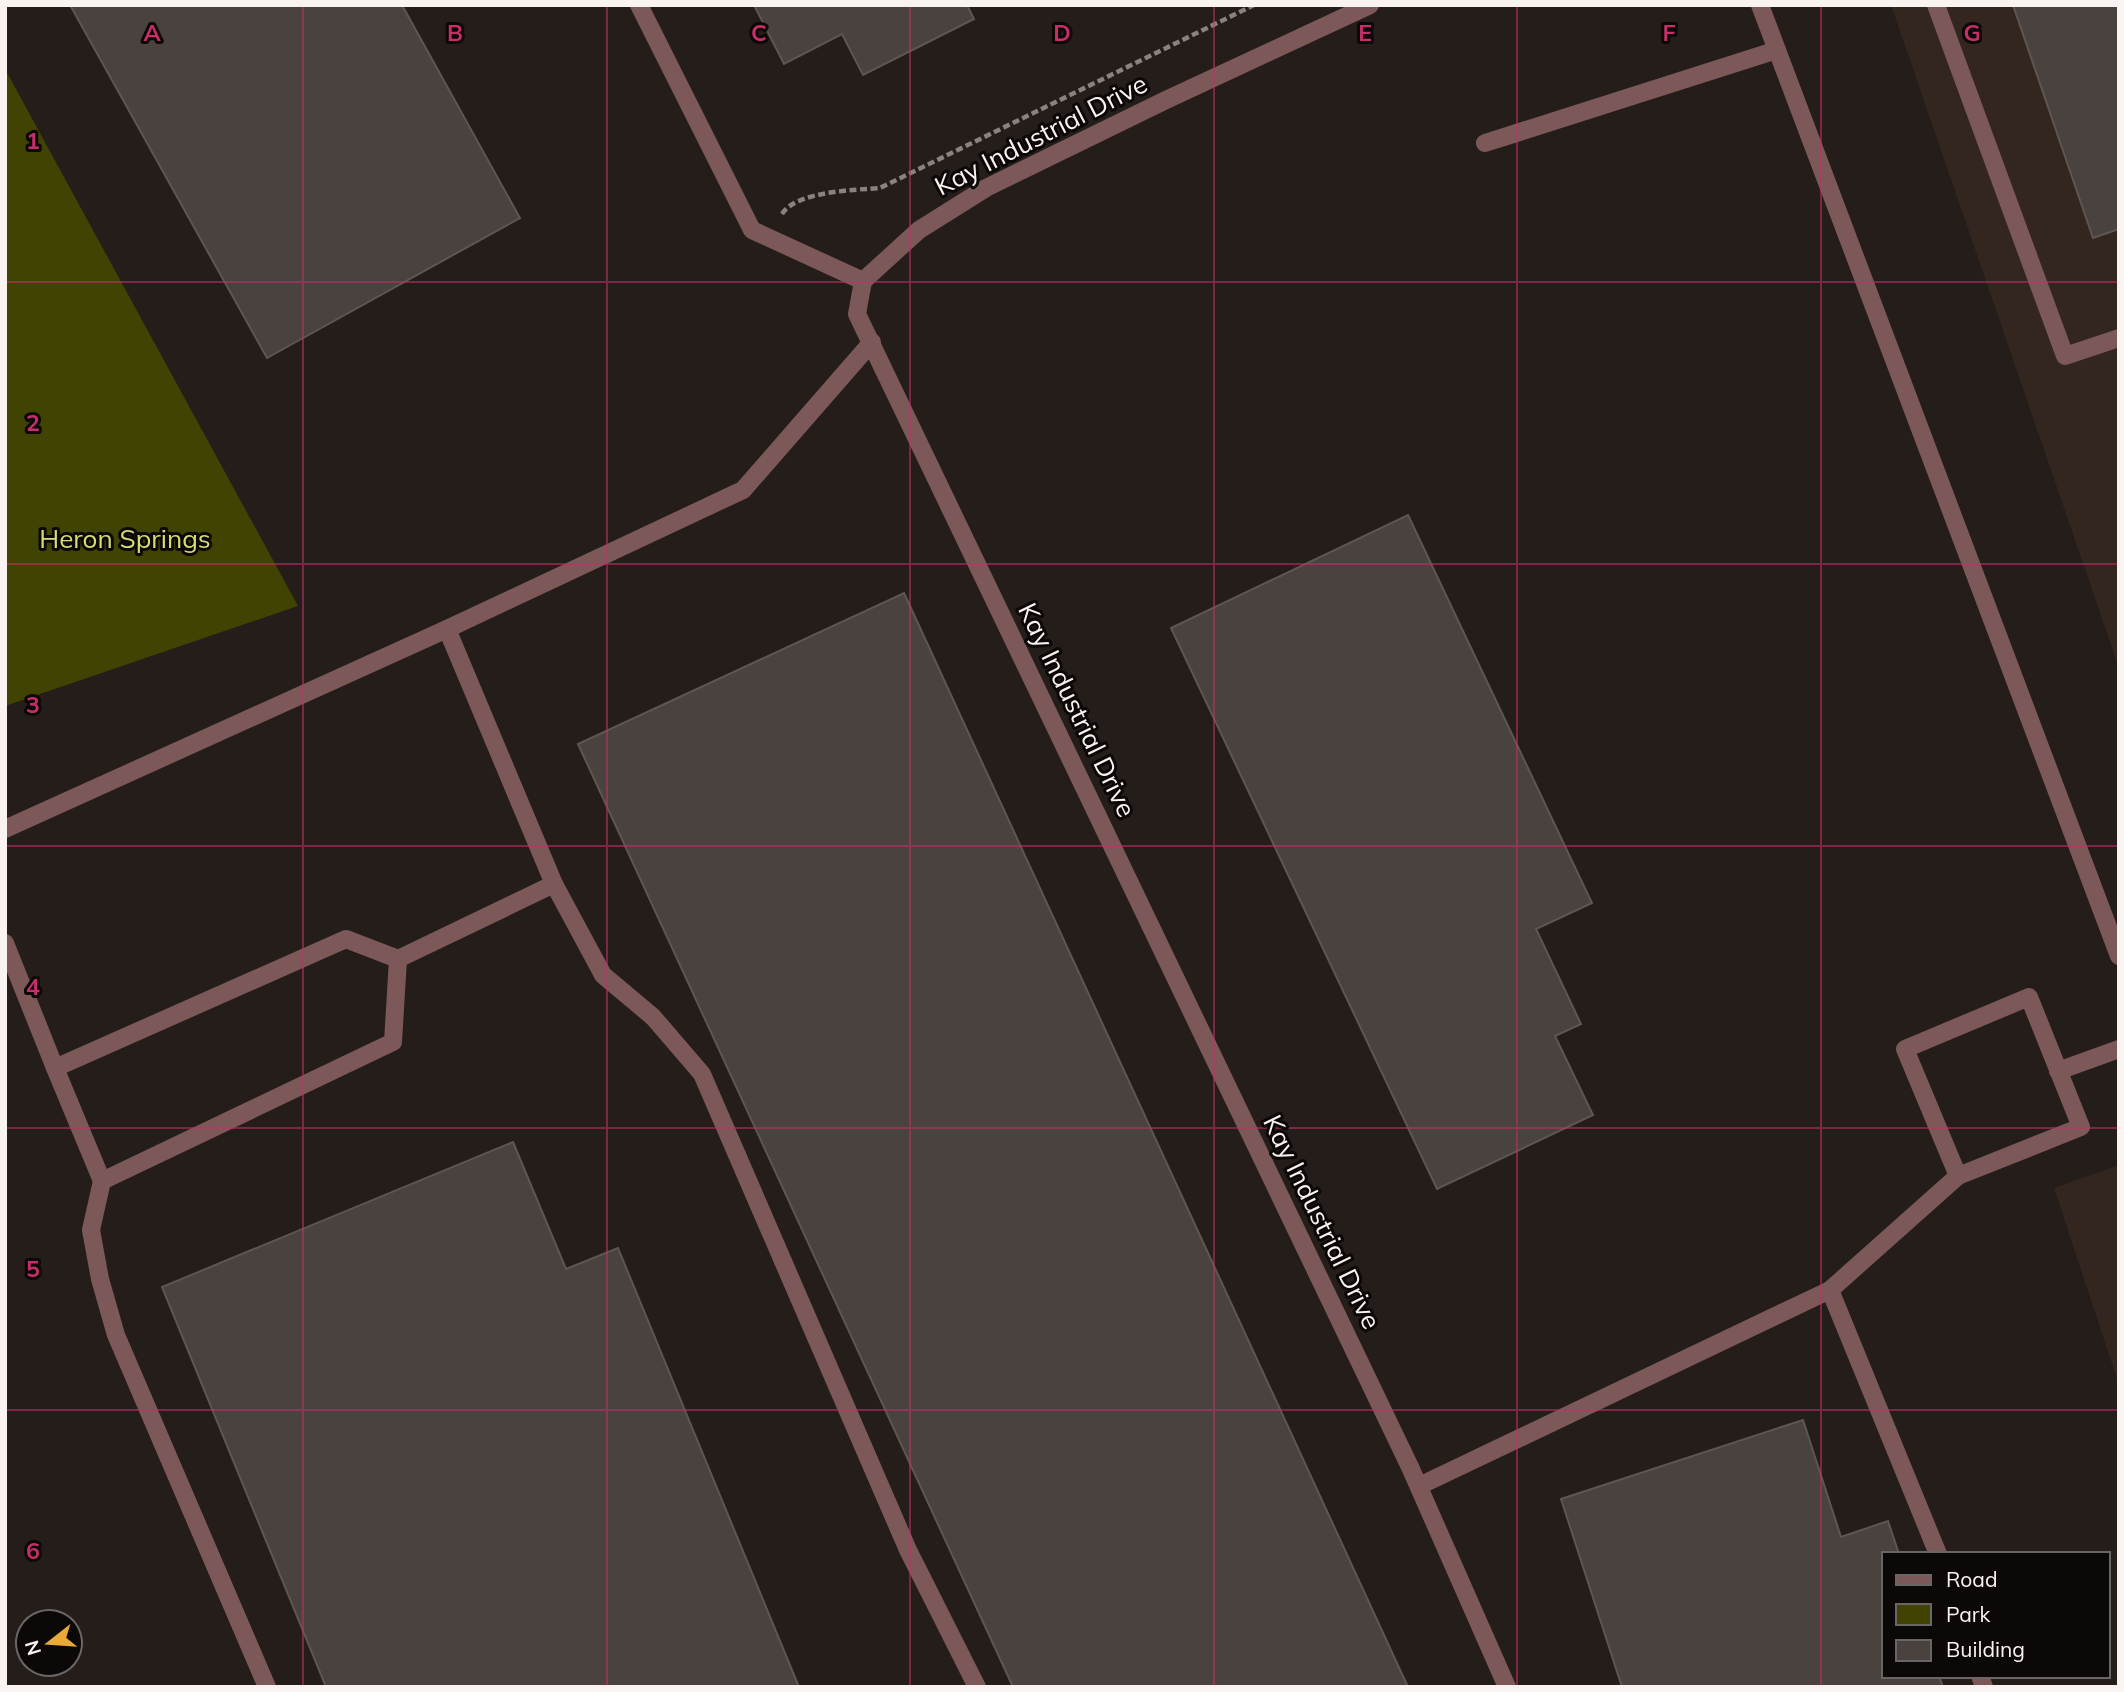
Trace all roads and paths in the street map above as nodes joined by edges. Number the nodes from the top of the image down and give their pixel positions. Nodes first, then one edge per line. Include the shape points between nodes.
1 (639, 5) edge
2 (1254, 5) edge
3 (1370, 5) edge
4 (1760, 5) edge
5 (1936, 5) edge
6 (1777, 50) junction
7 (1485, 143) dead end
8 (768, 237) junction
9 (863, 281) junction
10 (2119, 338) edge
11 (872, 342) junction
12 (446, 629) junction
13 (5, 829) edge
14 (554, 884) junction
15 (5, 943) edge
16 (2119, 956) edge
17 (398, 959) junction
18 (2119, 1049) edge
19 (55, 1068) junction
20 (2058, 1071) junction
21 (1958, 1176) junction
22 (102, 1181) junction
23 (1830, 1290) junction
24 (1419, 1486) junction
25 (1937, 1552) edge
26 (267, 1687) edge
27 (977, 1687) edge
28 (1507, 1687) edge

1 - 8 street via 752,230
2 - 8 path via 880,187 825,192 786,208
3 - 9 street, Kay Industrial Drive via 986,188 919,230
4 - 6 street
5 - 10 street via 2065,356
6 - 7 street
6 - 16 street
8 - 9 street
9 - 11 street, Kay Industrial Drive via 857,314
11 - 12 street via 744,490
11 - 24 street, Kay Industrial Drive
12 - 13 street
12 - 14 street
14 - 17 street
14 - 27 street via 603,975 653,1017 702,1074 908,1550
15 - 19 street
17 - 19 street via 346,939
17 - 22 street via 393,1042
18 - 20 street
19 - 22 street
20 - 21 street via 2081,1127
20 - 21 street via 2029,996 1905,1049
21 - 23 street
22 - 26 street via 92,1230 116,1335
23 - 24 street
23 - 25 street
24 - 28 street, Kay Industrial Drive

